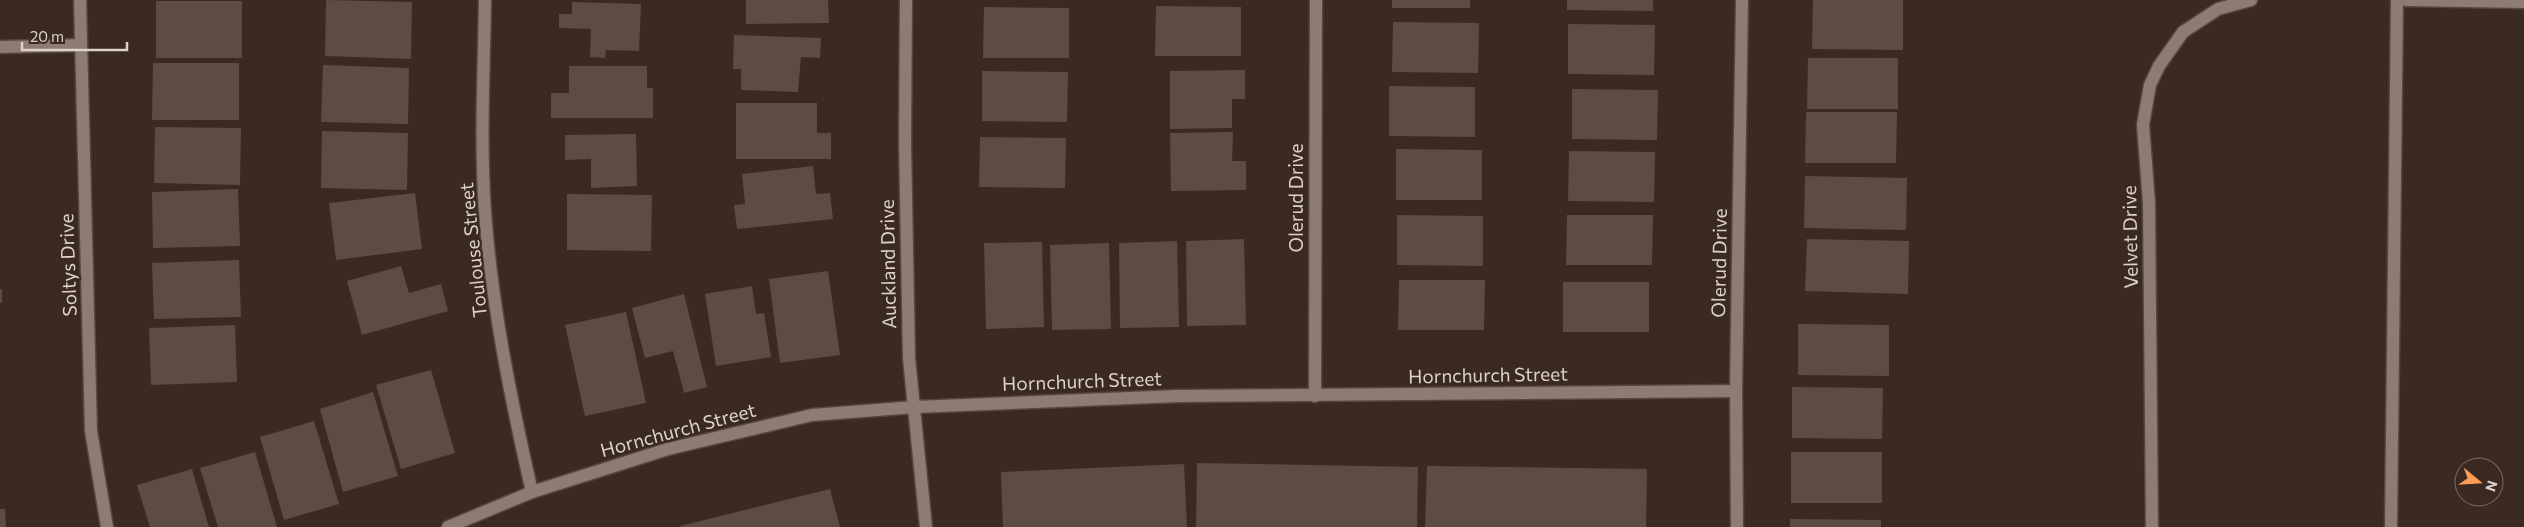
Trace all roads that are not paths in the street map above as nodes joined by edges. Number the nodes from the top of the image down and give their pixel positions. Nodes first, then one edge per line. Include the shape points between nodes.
1 (80, 0) edge
2 (485, 0) edge
3 (906, 0) edge
4 (1316, 0) edge
5 (1742, 0) edge
6 (2251, 0) edge
7 (2397, 0) edge
8 (2406, 0) edge
9 (2524, 2) edge
10 (81, 45) junction
11 (0, 47) edge
12 (1736, 391) junction
13 (1314, 396) junction
14 (915, 407) junction
15 (532, 492) junction
16 (107, 527) edge
17 (448, 527) edge
18 (926, 527) edge
19 (1737, 527) edge
20 (2152, 527) edge
21 (2391, 527) edge

1 - 10 street, Soltys Drive
2 - 15 street, Toulouse Street via 485,212 506,376
3 - 14 street, Auckland Drive via 909,348
4 - 13 street, Olerud Drive
5 - 12 street, Olerud Drive
6 - 20 street, Velvet Drive via 2218,9 2184,32 2158,66 2150,84 2144,125 2149,203
7 - 21 street
8 - 9 street
10 - 11 street
10 - 16 street, Soltys Drive via 91,431
12 - 13 street, Hornchurch Street
12 - 19 street, Olerud Drive
13 - 14 street, Hornchurch Street via 1178,396
14 - 15 street, Hornchurch Street via 812,415 668,449
14 - 18 street, Auckland Drive
15 - 17 street, Hornchurch Street

